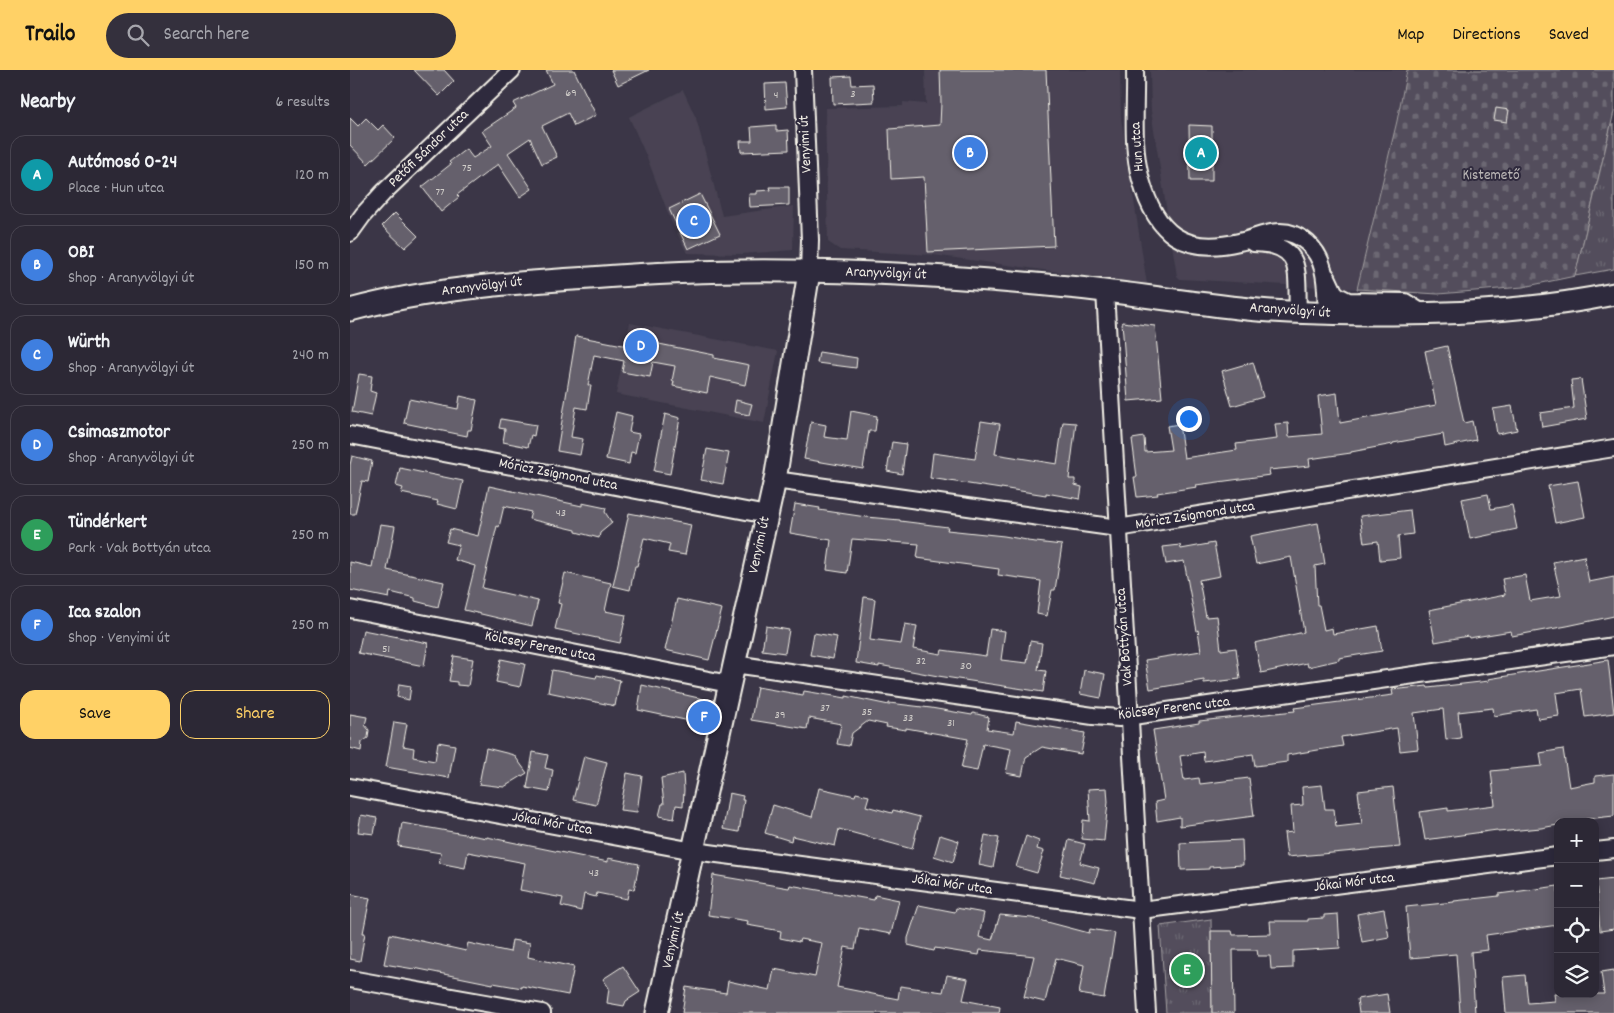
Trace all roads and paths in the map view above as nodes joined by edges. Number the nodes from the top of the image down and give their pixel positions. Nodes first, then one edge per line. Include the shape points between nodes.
1 (512, 70) edge
2 (803, 70) edge
3 (1135, 70) edge
4 (350, 233) edge
5 (1238, 242) junction
6 (1324, 269) junction
7 (809, 272) junction
8 (1296, 279) junction
9 (1105, 291) junction
10 (1614, 294) edge
11 (350, 310) edge
12 (1260, 310) junction
13 (1298, 313) junction
14 (1327, 314) junction
15 (1424, 314) junction
16 (350, 435) edge
17 (1614, 448) edge
18 (775, 480) junction
19 (767, 515) junction
20 (1118, 528) junction
21 (350, 609) edge
22 (1614, 646) edge
23 (732, 674) junction
24 (1130, 717) junction
25 (350, 787) edge
26 (1614, 849) edge
27 (694, 851) junction
28 (1599, 851) edge
29 (1554, 857) edge
30 (1141, 910) junction
31 (350, 979) edge
32 (542, 1013) edge
33 (657, 1013) edge
34 (1147, 1013) edge

1 - 4 street, Petőfi Sándor utca via 383,193
2 - 7 street, Venyimi út
3 - 5 street, Hun utca via 1136,160 1153,211 1179,240 1210,247
5 - 6 street, Hun utca via 1279,232 1295,235 1314,249
5 - 8 street, Hun utca via 1266,243 1284,249 1293,258
6 - 14 street, Hun utca
6 - 15 street, Aranyvölgyi út via 1334,292 1348,301 1405,302
7 - 9 street, Aranyvölgyi út via 948,277
7 - 11 street, Aranyvölgyi út via 642,274 530,282 421,294
7 - 18 street, Venyimi út
8 - 12 street via 1292,290 1280,302
8 - 13 street, Hun utca
9 - 12 street, Aranyvölgyi út
9 - 20 street, Vak Bottyán utca
10 - 15 street, Aranyvölgyi út via 1568,303
12 - 13 street, Aranyvölgyi út
13 - 14 street, Aranyvölgyi út
14 - 15 street, Aranyvölgyi út
16 - 19 street, Móricz Zsigmond utca
17 - 20 street, Móricz Zsigmond utca
18 - 19 street, Venyimi út
18 - 20 street, Móricz Zsigmond utca
19 - 23 street, Venyimi út
20 - 24 street, Vak Bottyán utca
21 - 23 street, Kölcsey Ferenc utca
22 - 24 street, Kölcsey Ferenc utca
23 - 24 street, Kölcsey Ferenc utca via 1093,716
23 - 27 street, Venyimi út
24 - 30 street, Vak Bottyán utca
25 - 27 street, Jókai Mór utca
26 - 28 street
27 - 30 street, Jókai Mór utca
27 - 33 street, Venyimi út
29 - 30 street, Jókai Mór utca
30 - 34 street, Vak Bottyán utca
31 - 32 street

